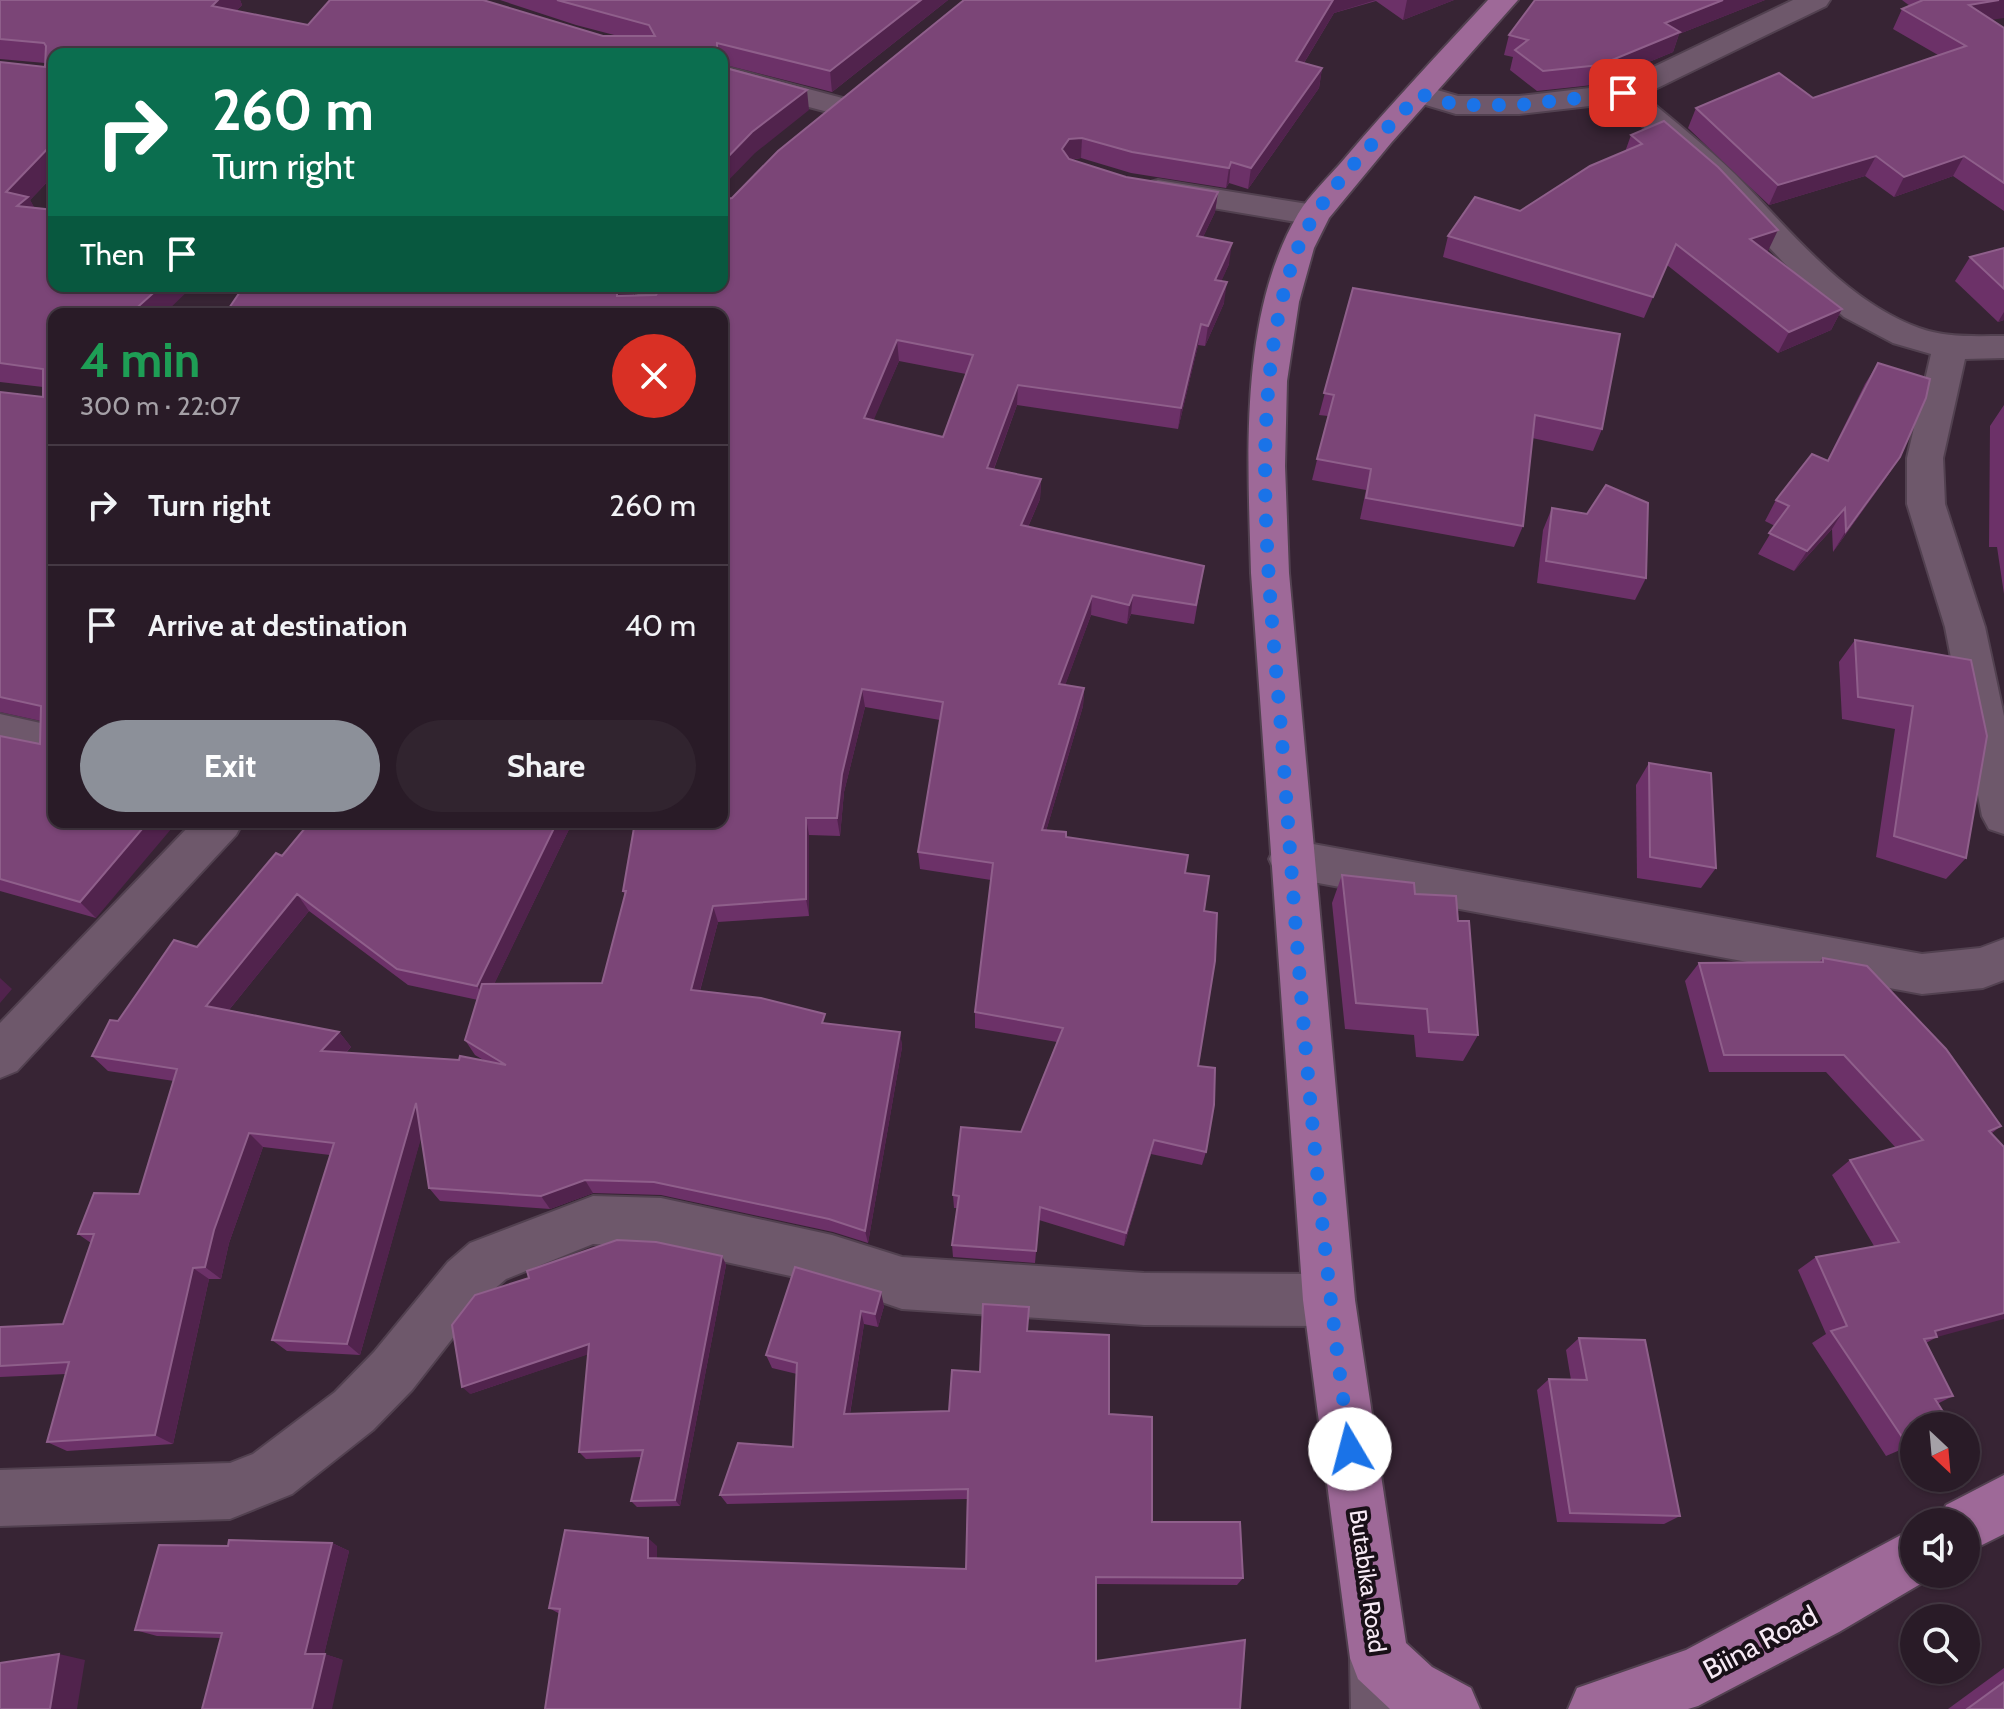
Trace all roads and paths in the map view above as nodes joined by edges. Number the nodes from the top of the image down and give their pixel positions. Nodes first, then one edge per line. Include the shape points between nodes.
1 (1504, 0) edge
2 (1816, 0) edge
3 (728, 77) edge
4 (863, 86) edge
5 (1623, 93) junction
6 (1420, 94) junction
7 (1125, 185) edge
8 (1314, 215) junction
9 (2004, 347) edge
10 (1950, 348) junction
11 (0, 731) edge
12 (48, 742) edge
13 (2004, 816) edge
14 (215, 828) edge
15 (1291, 859) junction
16 (2004, 959) edge
17 (3, 1048) edge
18 (1329, 1300) junction
19 (0, 1498) edge
20 (2004, 1503) edge
21 (1980, 1517) edge
22 (1900, 1564) edge
23 (1380, 1684) edge
24 (1450, 1709) edge
25 (1598, 1709) edge

1 - 6 main road, Butabika Road
2 - 5 street
3 - 4 street via 827,115
5 - 6 street via 1519,105 1456,105
5 - 10 street via 1722,179 1856,309 1905,335
6 - 8 main road, Butabika Road
7 - 8 street
8 - 15 main road, Butabika Road via 1282,302 1269,381 1270,573
9 - 10 street
10 - 13 street via 1925,458 1926,504 1965,627
11 - 12 street
14 - 17 street
15 - 16 street via 1922,974 1983,968
15 - 18 main road, Butabika Road
18 - 19 street via 1144,1299 902,1283 832,1260 661,1223 593,1220 488,1261 354,1411 272,1474 230,1491
18 - 23 main road, Butabika Road
20 - 21 main road
22 - 25 main road, Biina Road via 1698,1676
23 - 24 main road via 1411,1688

